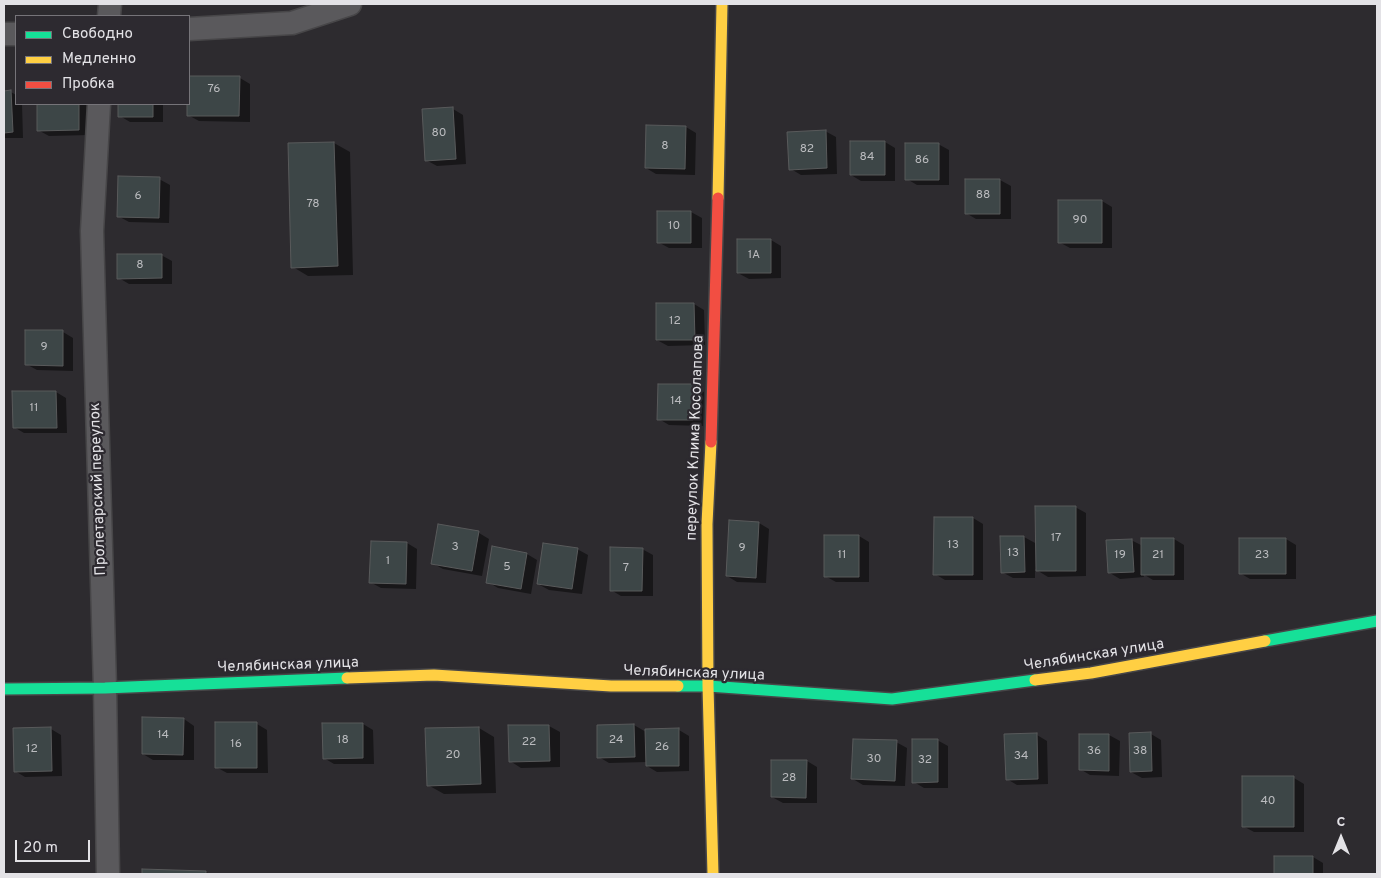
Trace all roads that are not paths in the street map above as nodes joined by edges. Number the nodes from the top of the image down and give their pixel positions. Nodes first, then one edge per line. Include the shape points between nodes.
1 (350, 4) edge
2 (722, 4) edge
3 (190, 30) edge
4 (99, 105) edge
5 (1377, 621) edge
6 (708, 686) junction
7 (105, 688) junction
8 (4, 689) edge
9 (108, 874) edge
10 (713, 874) edge

1 - 3 street via 292,23
2 - 6 street, переулок Клима Косолапова via 713,397 706,524
4 - 7 street, Пролетарский переулок via 92,232
5 - 6 street, Челябинская улица via 1092,673 892,698
6 - 7 street, Челябинская улица via 611,686 434,675
6 - 10 street, переулок Клима Косолапова
7 - 8 street, Челябинская улица
7 - 9 street, Пролетарский переулок

